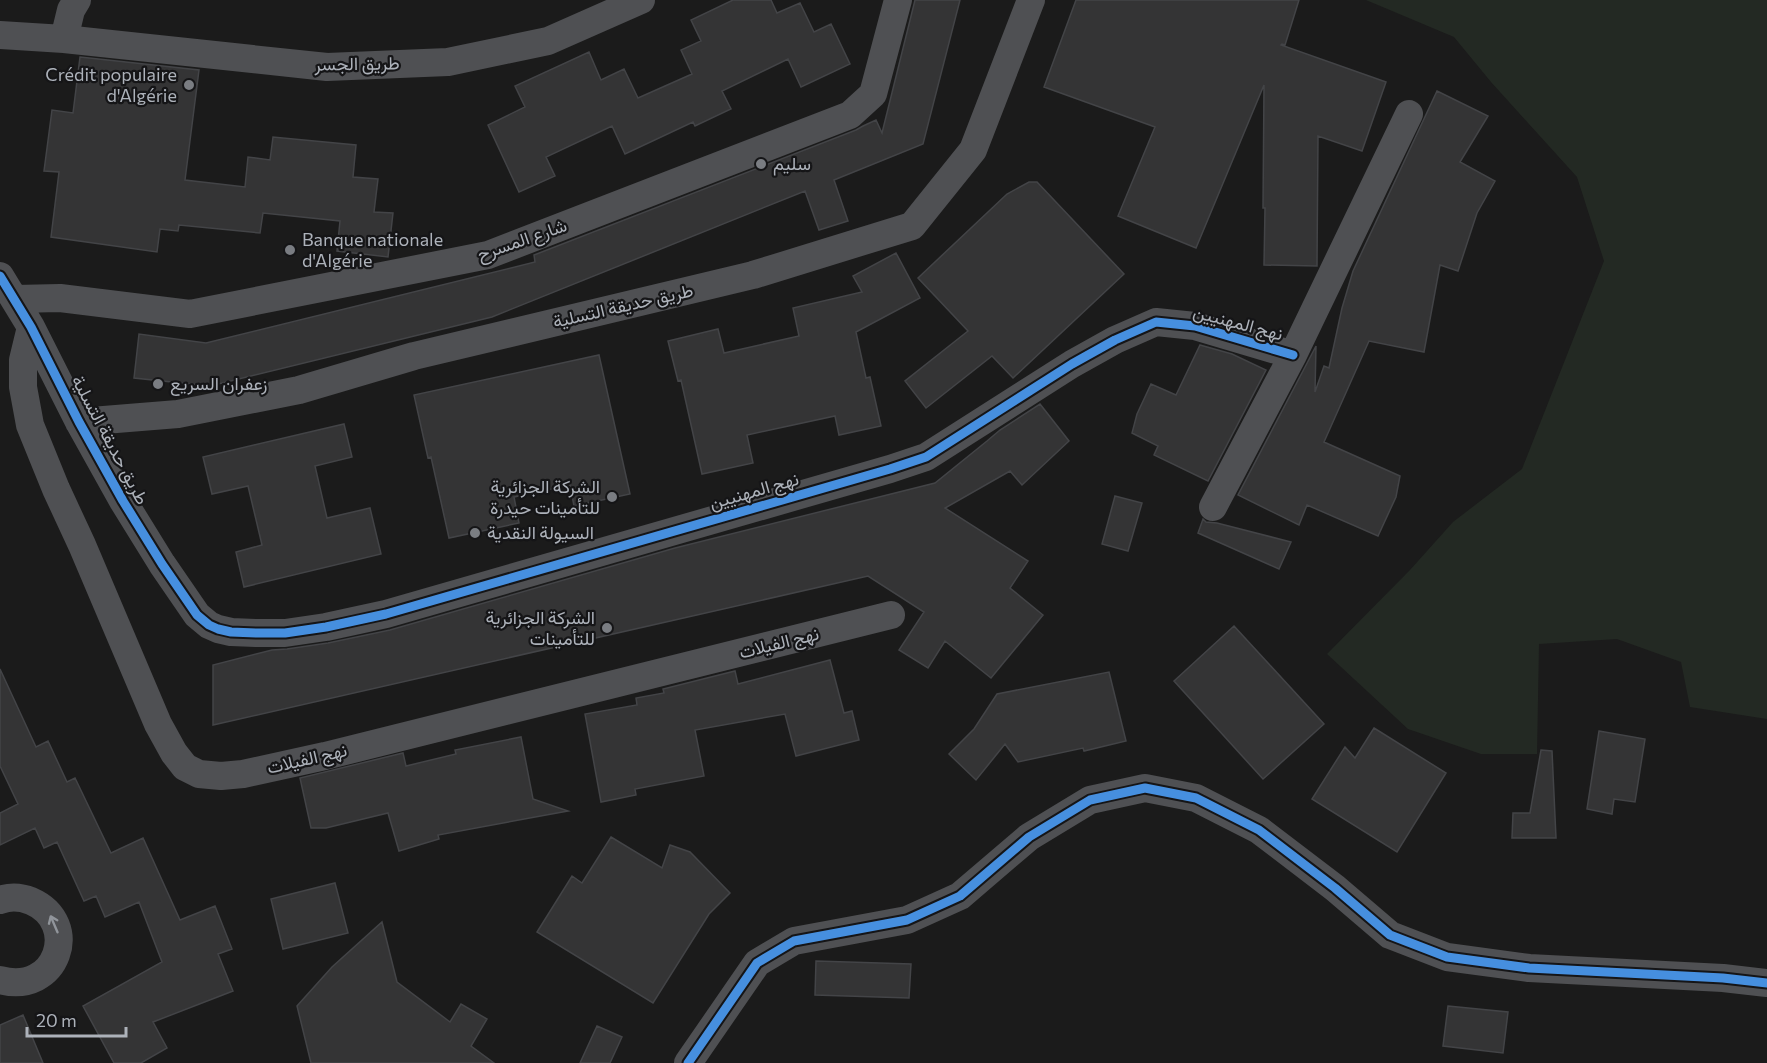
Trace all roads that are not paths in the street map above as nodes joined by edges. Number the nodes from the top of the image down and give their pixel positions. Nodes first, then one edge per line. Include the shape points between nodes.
1 (76, 0) edge
2 (641, 0) edge
3 (898, 0) edge
4 (1031, 0) edge
5 (0, 35) edge
6 (64, 39) junction
7 (1409, 114) dead end
8 (8, 287) edge
9 (31, 327) junction
10 (1293, 355) junction
11 (79, 422) junction
12 (1213, 507) dead end
13 (197, 615) joint
14 (891, 615) dead end
15 (0, 900) edge
16 (0, 980) edge
17 (1767, 983) edge
18 (688, 1063) edge

1 - 6 street
2 - 6 street, طريق الجسر via 548,41 448,62 327,67
3 - 8 street, شارع المسرح via 873,94 850,115 488,255 190,314 60,298
4 - 11 street, طريق حديقة التسلية via 973,150 912,226 753,275 414,356 299,390 178,414
5 - 6 street, طريق الجسر
7 - 10 street, نهج المهنيين
8 - 9 street, طريق حديقة التسلية
9 - 11 street, طريق حديقة التسلية
9 - 14 street, نهج الفيلات via 22,360 30,425 158,724 174,753 199,774 243,774 325,756
10 - 12 street, نهج المهنيين
10 - 13 street, نهج المهنيين via 1196,326 1156,322 1072,364 926,457 890,469 364,619 285,633 256,633 218,630
11 - 13 street, طريق حديقة التسلية via 123,501
16 -> 15 street via 12,984 41,976 51,966 59,947 52,916 41,905 23,898
17 - 18 street via 1528,968 1447,957 1390,935 1258,830 1196,798 1145,788 1090,800 1029,837 960,896 928,911 907,920 794,941 775,952 757,963

